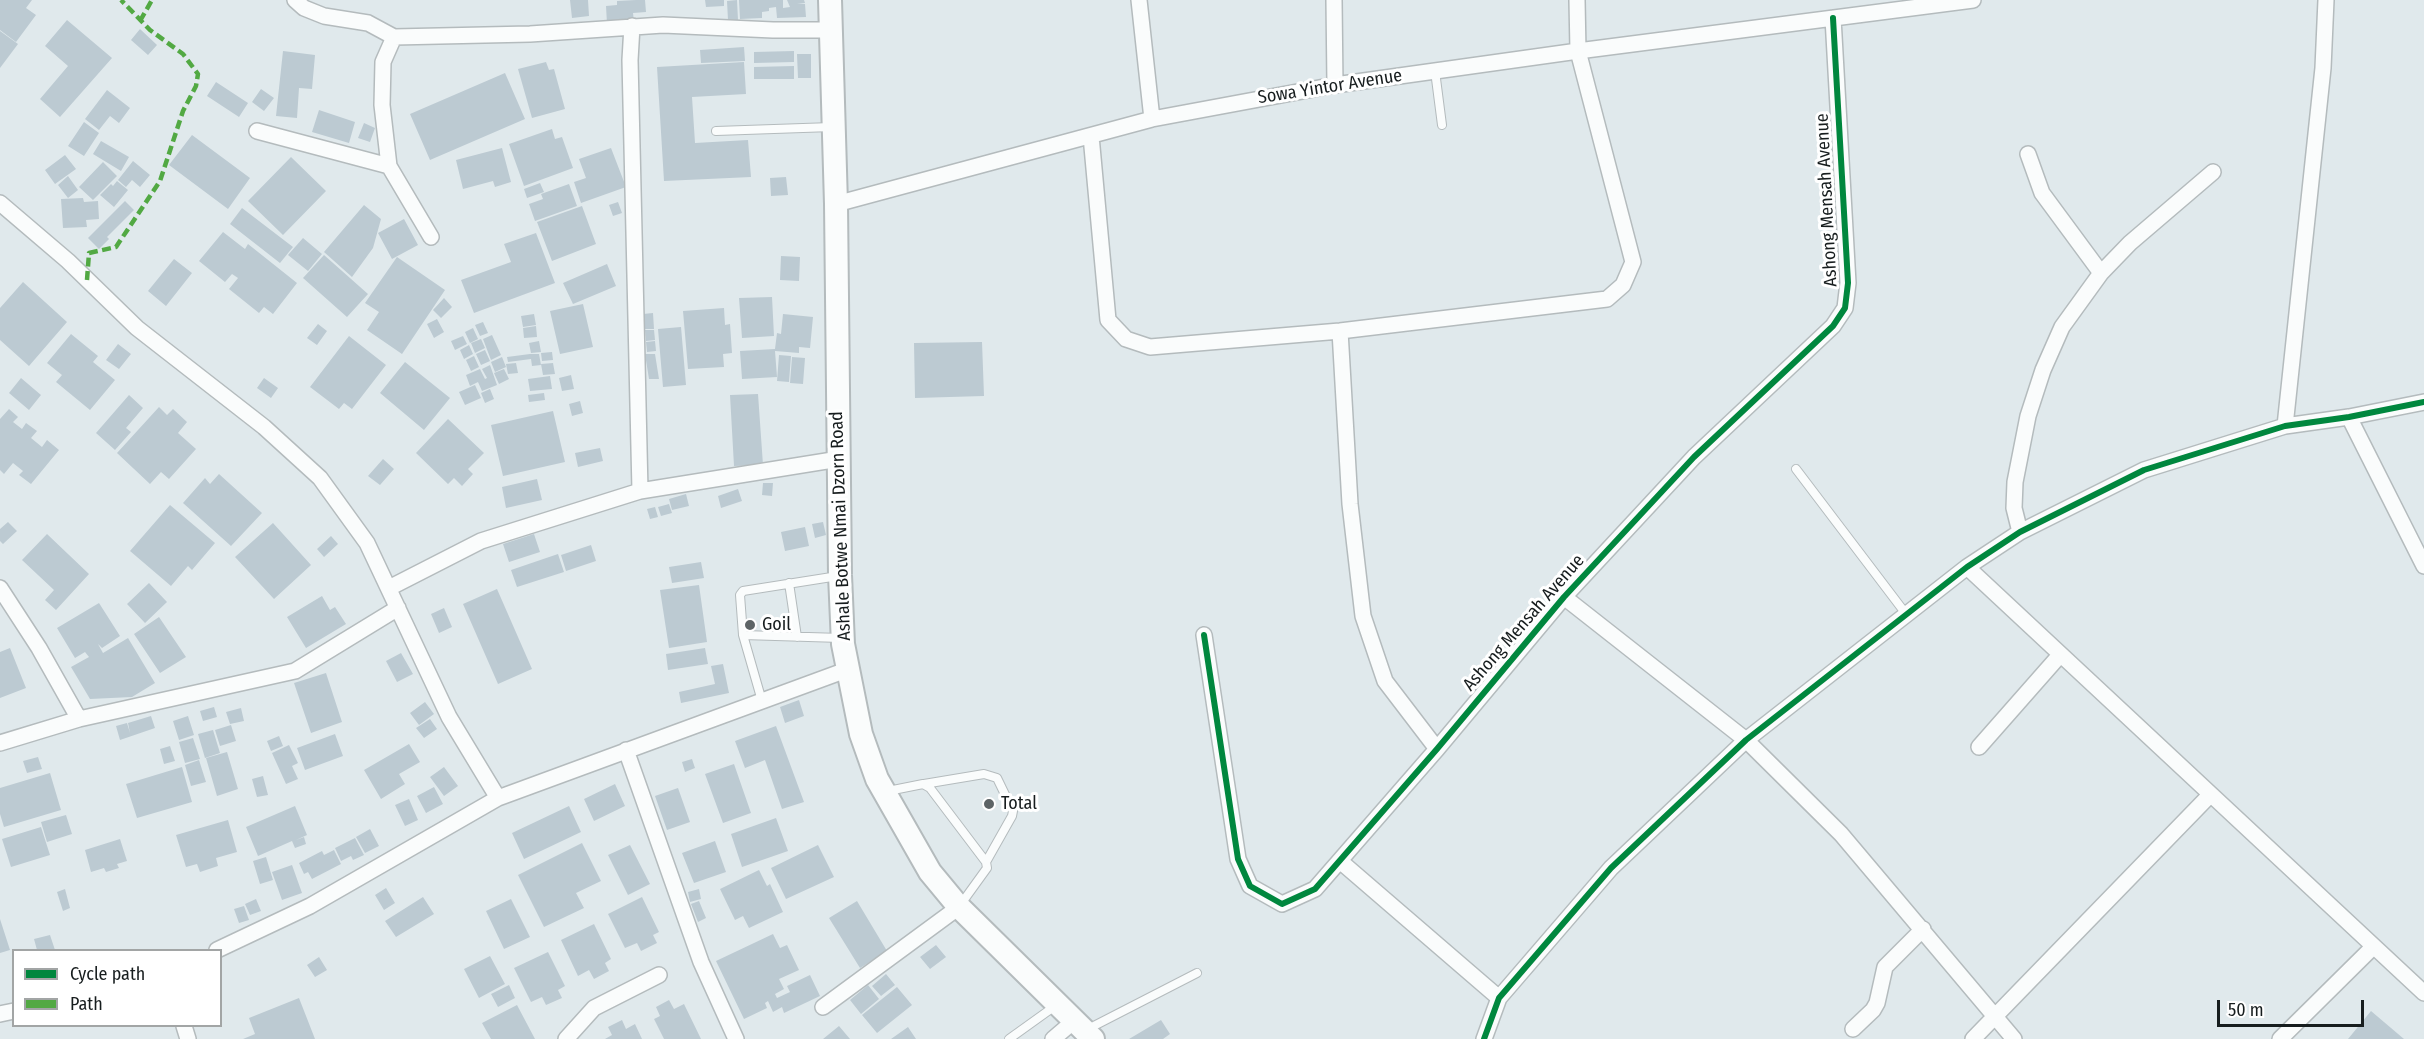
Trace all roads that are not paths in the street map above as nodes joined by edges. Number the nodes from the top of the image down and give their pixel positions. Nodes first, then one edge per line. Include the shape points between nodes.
1 (295, 0) edge
2 (830, 0) edge
3 (1138, 0) edge
4 (1334, 0) edge
5 (1577, 0) edge
6 (1973, 0) edge
7 (2326, 0) edge
8 (1833, 18) junction
9 (632, 26) junction
10 (831, 30) junction
11 (394, 37) junction
12 (1578, 51) junction
13 (1435, 71) junction
14 (1335, 85) junction
15 (1152, 119) junction
16 (1442, 125) dead end
17 (833, 127) junction
18 (257, 131) dead end
19 (716, 131) dead end
20 (1091, 136) junction
21 (2028, 154) dead end
22 (389, 166) junction
23 (2212, 172) dead end
24 (0, 203) edge
25 (836, 204) junction
26 (431, 237) dead end
27 (2101, 273) junction
28 (1340, 331) junction
29 (2424, 402) edge
30 (2349, 417) junction
31 (2285, 426) junction
32 (839, 459) junction
33 (1796, 469) dead end
34 (640, 491) junction
35 (2020, 532) junction
36 (2424, 566) edge
37 (1967, 567) junction
38 (840, 575) junction
39 (789, 583) junction
40 (0, 588) edge
41 (388, 588) junction
42 (1564, 597) junction
43 (398, 608) junction
44 (1906, 614) junction
45 (743, 635) junction
46 (1204, 635) dead end
47 (797, 637) junction
48 (843, 638) junction
49 (2060, 655) junction
50 (849, 669) junction
51 (762, 701) junction
52 (79, 719) junction
53 (1746, 740) junction
54 (0, 743) edge
55 (1979, 747) dead end
56 (1437, 749) junction
57 (626, 750) junction
58 (923, 784) junction
59 (884, 792) junction
60 (2210, 795) junction
61 (498, 798) junction
62 (1340, 861) junction
63 (986, 862) junction
64 (959, 907) junction
65 (1923, 929) junction
66 (2373, 946) junction
67 (221, 949) edge
68 (1197, 973) dead end
69 (659, 975) dead end
70 (2424, 993) edge
71 (1499, 998) junction
72 (1057, 1005) junction
73 (823, 1007) dead end
74 (1996, 1016) junction
75 (1853, 1029) dead end
76 (1084, 1030) edge
77 (566, 1039) edge
78 (736, 1039) edge
79 (1009, 1039) edge
80 (1053, 1039) edge
81 (1484, 1039) edge
82 (1973, 1039) edge
83 (2014, 1039) edge
84 (2280, 1039) edge

1 - 11 street via 324,16 368,23
2 - 10 main road, Ashale Botwe Nmai Dzorn Road
3 - 15 street
4 - 14 street
5 - 12 street
6 - 8 street, Sowa Yintor Avenue
7 - 31 street via 2323,68
8 - 12 street, Sowa Yintor Avenue
8 - 42 street, Ashong Mensah Avenue via 1848,283 1845,308 1833,326 1694,458
9 - 10 street
9 - 11 street via 530,34
9 - 34 street
10 - 17 main road, Ashale Botwe Nmai Dzorn Road
11 - 22 street via 383,62 382,105
12 - 13 street, Sowa Yintor Avenue
12 - 28 street via 1633,262 1623,285 1607,299
13 - 14 street, Sowa Yintor Avenue
13 - 16 lane
14 - 15 street, Sowa Yintor Avenue
15 - 20 street, Sowa Yintor Avenue
17 - 19 lane
17 - 25 main road, Ashale Botwe Nmai Dzorn Road
18 - 22 street
20 - 25 street, Sowa Yintor Avenue
20 - 28 street via 1108,320 1126,339 1150,347
21 - 27 street via 2042,193
22 - 26 street
23 - 27 street
24 - 41 street via 137,328 264,427 320,478 368,543
25 - 32 main road, Ashale Botwe Nmai Dzorn Road
27 - 35 street via 2062,327 2028,416 2015,482 2014,508
28 - 56 street via 1350,504 1363,616 1385,681
29 - 30 street
30 - 31 street
30 - 36 street
31 - 35 street via 2144,470
32 - 34 street
32 - 38 main road, Ashale Botwe Nmai Dzorn Road
33 - 44 lane
34 - 41 street via 481,542
35 - 37 street
37 - 44 street
37 - 49 street
38 - 39 lane
38 - 48 main road, Ashale Botwe Nmai Dzorn Road
39 - 45 lane via 743,591
39 - 47 lane
40 - 52 street
41 - 43 street
42 - 53 street
42 - 56 street, Ashong Mensah Avenue
43 - 52 street via 295,671
43 - 61 street via 449,717
44 - 53 street
45 - 47 lane
45 - 51 lane
46 - 62 street, Ashong Mensah Avenue via 1238,859 1250,886 1282,904 1315,889
47 - 48 lane
48 - 50 main road, Ashale Botwe Nmai Dzorn Road
49 - 55 street
49 - 60 street
50 - 51 street
50 - 59 main road, Ashale Botwe Nmai Dzorn Road via 861,734
51 - 57 street
52 - 54 street
53 - 65 street via 1840,834
53 - 71 street via 1611,868
56 - 62 street, Ashong Mensah Avenue
57 - 61 street
57 - 78 street via 701,963
58 - 59 lane
58 - 63 lane
58 - 63 lane via 984,774 997,778 1013,810
59 - 64 main road, Ashale Botwe Nmai Dzorn Road via 930,872
60 - 66 street
60 - 74 street
61 - 67 street via 310,906
62 - 71 street
63 - 64 lane via 987,868
64 - 72 main road, Ashale Botwe Nmai Dzorn Road
64 - 73 street
65 - 74 street
65 - 75 street via 1885,967 1877,1003
66 - 70 street
66 - 84 street
68 - 76 lane
69 - 77 street via 594,1008
71 - 81 street
72 - 76 main road, Ashale Botwe Nmai Dzorn Road
72 - 79 lane
74 - 82 street
74 - 83 street
76 - 80 street

